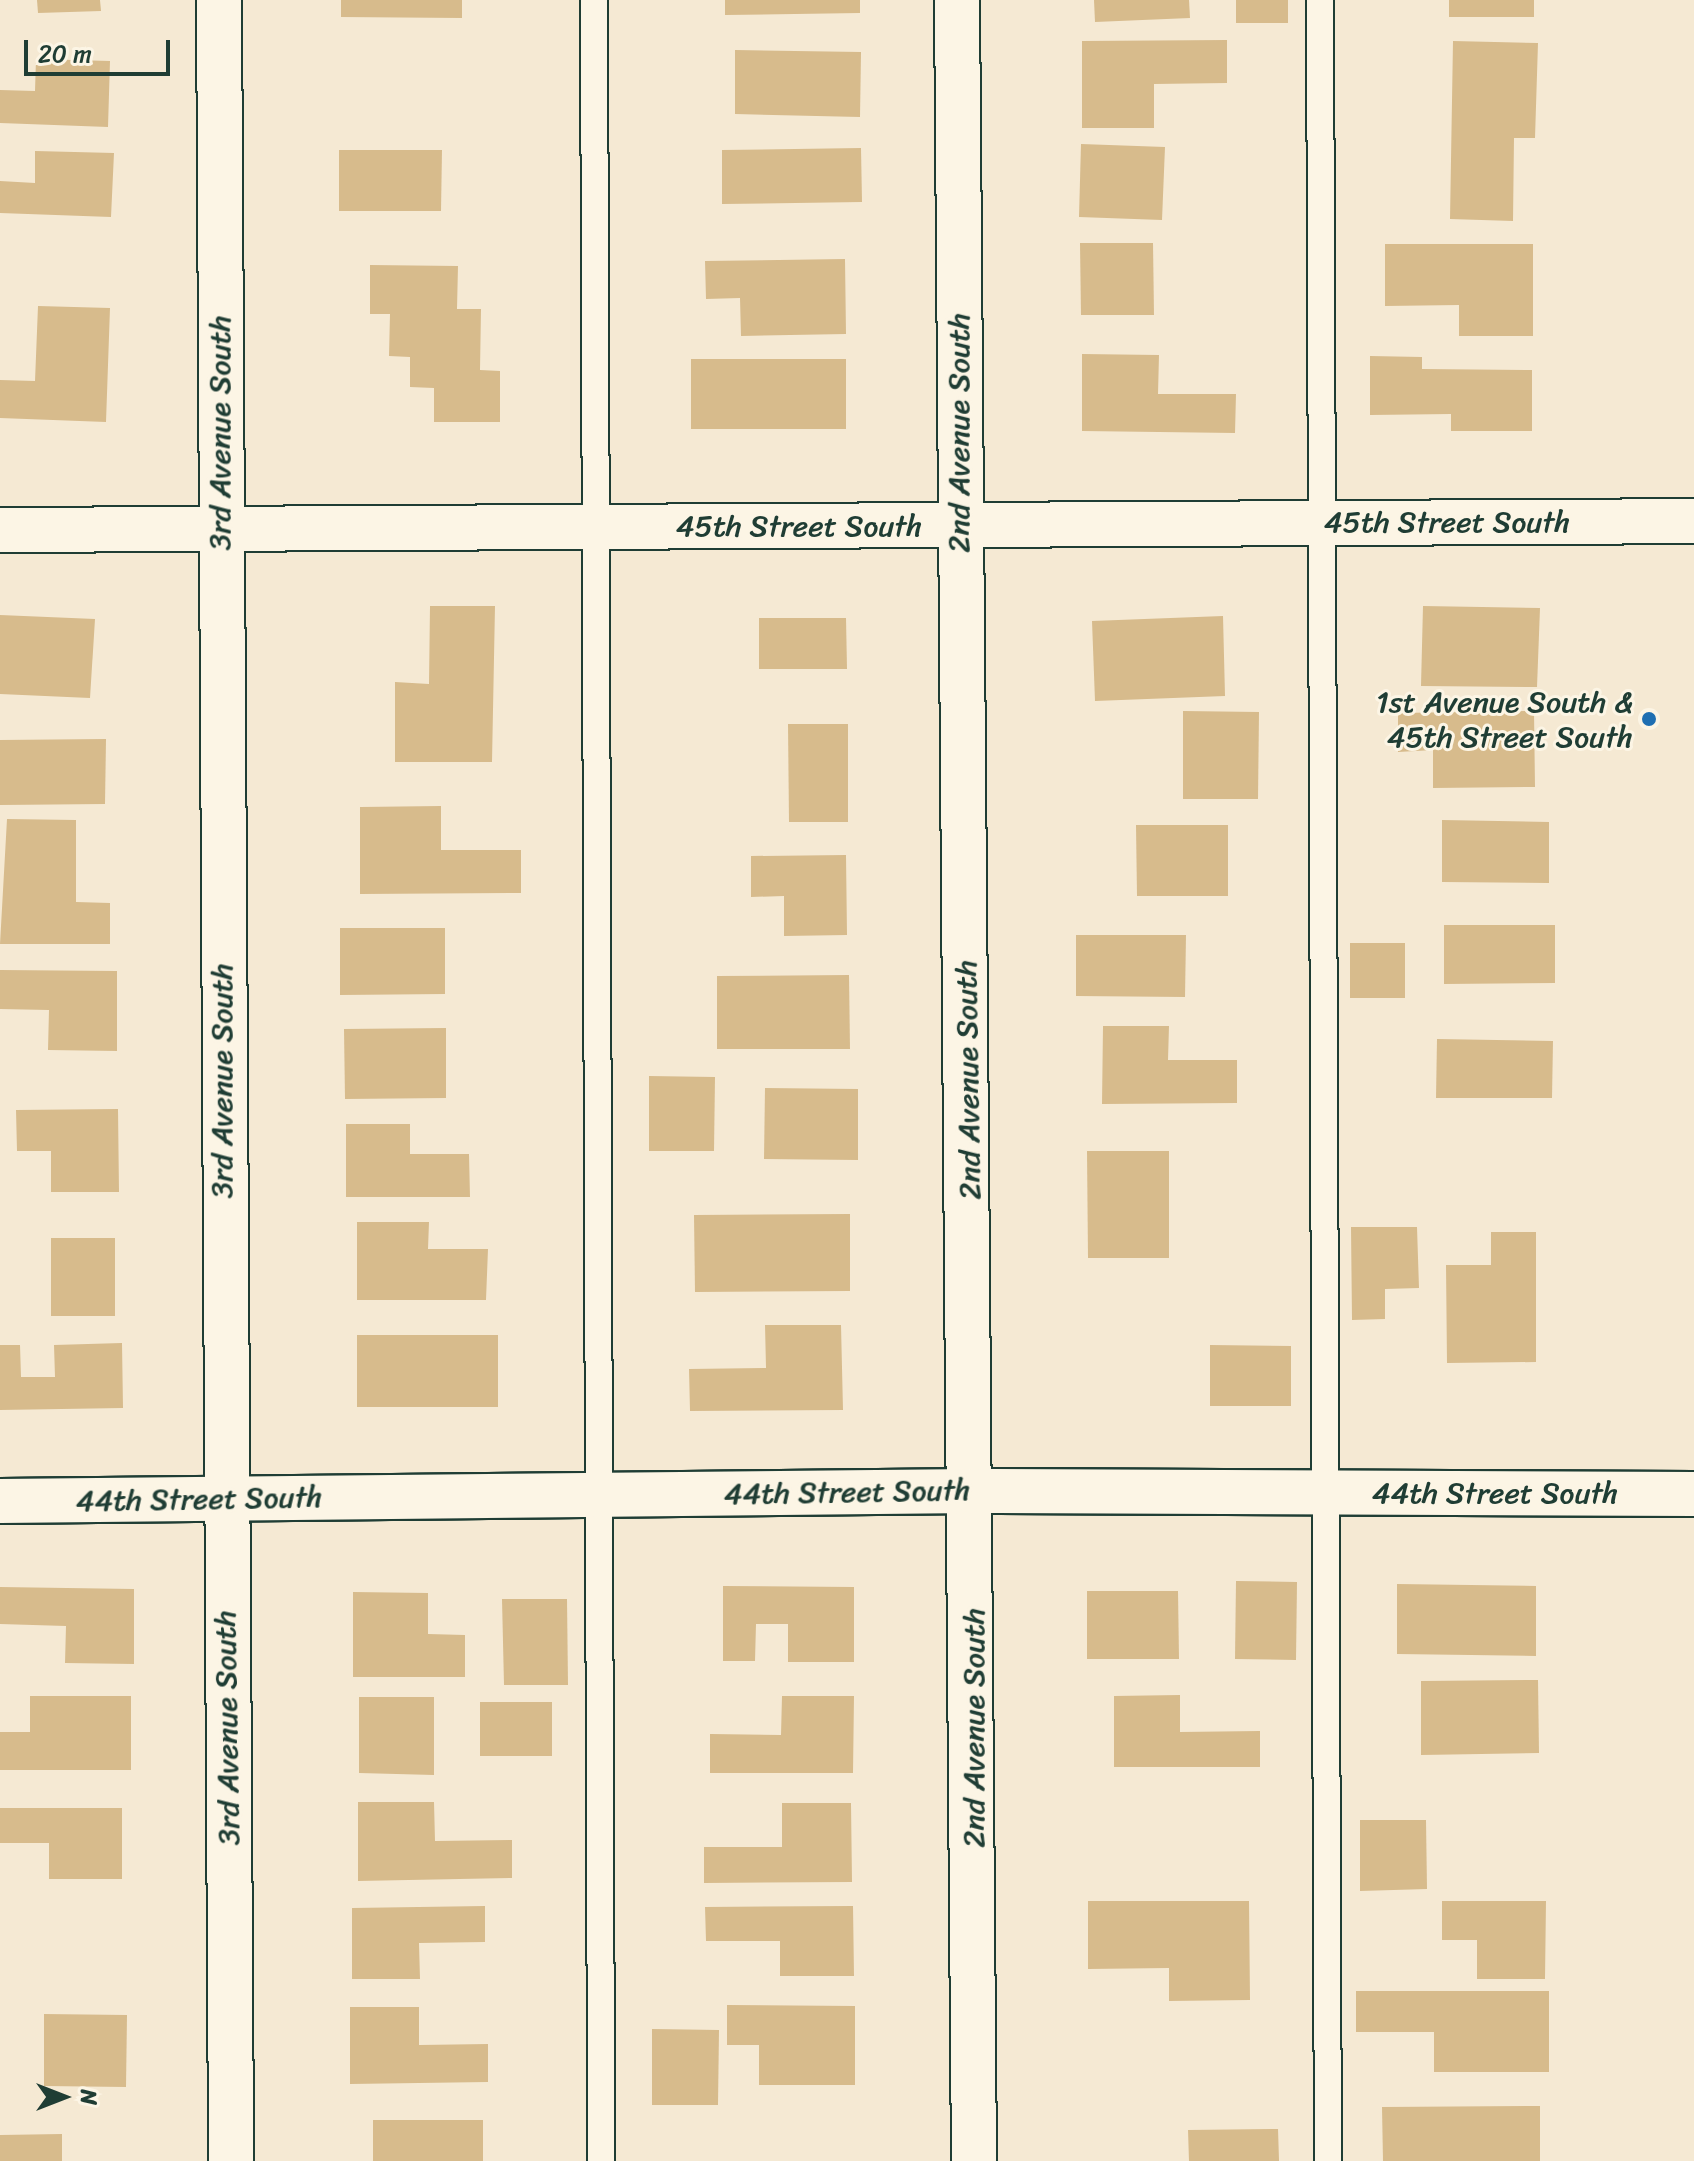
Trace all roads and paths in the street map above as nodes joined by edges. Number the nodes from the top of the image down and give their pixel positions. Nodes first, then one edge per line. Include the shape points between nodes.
1 (219, 0) edge
2 (594, 0) edge
3 (957, 0) edge
4 (1320, 0) edge
5 (1694, 521) edge
6 (1322, 523) junction
7 (960, 525) junction
8 (595, 527) junction
9 (220, 529) junction
10 (0, 530) edge
11 (974, 1491) junction
12 (1326, 1492) junction
13 (599, 1494) junction
14 (1694, 1494) edge
15 (225, 1498) junction
16 (0, 1501) edge
17 (231, 2161) edge
18 (601, 2161) edge
19 (974, 2161) edge
20 (1328, 2161) edge

1 - 9 street, 3rd Avenue South
2 - 8 lane
3 - 7 street, 2nd Avenue South
4 - 6 lane
5 - 6 street, 45th Street South
6 - 7 street, 45th Street South
6 - 12 lane
7 - 8 street, 45th Street South
7 - 11 street, 2nd Avenue South
8 - 9 street, 45th Street South
8 - 13 lane
9 - 10 street, 45th Street South
9 - 15 street, 3rd Avenue South
11 - 12 street, 44th Street South
11 - 13 street, 44th Street South
11 - 19 street, 2nd Avenue South
12 - 14 street, 44th Street South
12 - 20 lane
13 - 15 street, 44th Street South
13 - 18 lane
15 - 16 street, 44th Street South
15 - 17 street, 3rd Avenue South

